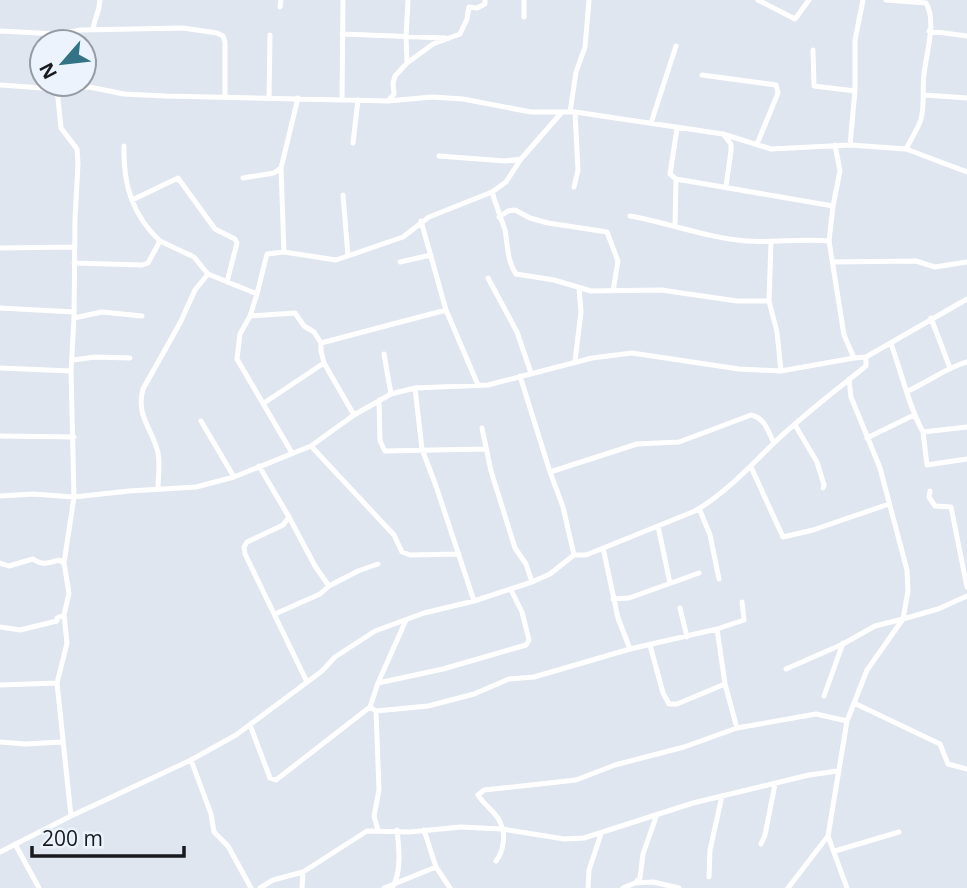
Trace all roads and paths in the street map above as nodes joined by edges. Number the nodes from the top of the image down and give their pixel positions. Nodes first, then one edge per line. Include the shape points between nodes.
1 (100, 0) edge
2 (344, 0) edge
3 (408, 0) edge
4 (485, 0) edge
5 (524, 0) edge
6 (589, 0) edge
7 (758, 0) edge
8 (809, 0) edge
9 (863, 0) edge
10 (886, 0) edge
11 (524, 17) dead end
12 (93, 28) edge
13 (98, 30) edge
14 (0, 31) edge
15 (929, 31) junction
16 (28, 32) edge
17 (342, 34) junction
18 (270, 35) dead end
19 (967, 36) edge
20 (406, 37) junction
21 (453, 38) junction
22 (676, 46) dead end
23 (813, 50) dead end
24 (407, 63) junction
25 (702, 75) dead end
26 (0, 85) edge
27 (28, 87) edge
28 (98, 89) edge
29 (855, 91) junction
30 (925, 95) junction
31 (225, 96) junction
32 (269, 97) junction
33 (58, 98) edge
34 (298, 98) junction
35 (967, 98) edge
36 (342, 100) junction
37 (358, 100) junction
38 (388, 102) junction
39 (562, 112) junction
40 (573, 112) junction
41 (651, 123) junction
42 (677, 129) junction
43 (723, 134) junction
44 (353, 143) dead end
45 (757, 144) junction
46 (835, 145) junction
47 (850, 145) junction
48 (124, 146) dead end
49 (906, 149) junction
50 (439, 156) dead end
51 (521, 159) junction
52 (281, 168) junction
53 (967, 172) edge
54 (243, 178) dead end
55 (676, 179) junction
56 (574, 187) dead end
57 (726, 187) junction
58 (492, 192) junction
59 (343, 195) dead end
60 (132, 200) junction
61 (833, 206) junction
62 (630, 216) dead end
63 (499, 217) junction
64 (421, 221) junction
65 (675, 226) junction
66 (160, 241) junction
67 (829, 241) junction
68 (771, 242) junction
69 (74, 247) junction
70 (0, 248) edge
71 (284, 252) junction
72 (348, 256) junction
73 (431, 256) junction
74 (833, 261) junction
75 (400, 262) dead end
76 (967, 262) edge
77 (74, 263) junction
78 (208, 274) junction
79 (488, 278) dead end
80 (227, 282) junction
81 (579, 288) junction
82 (614, 291) junction
83 (257, 294) junction
84 (967, 299) edge
85 (769, 301) junction
86 (0, 308) edge
87 (446, 310) junction
88 (74, 315) junction
89 (142, 316) dead end
90 (250, 316) junction
91 (931, 318) junction
92 (321, 343) junction
93 (891, 344) junction
94 (384, 354) dead end
95 (866, 356) junction
96 (130, 358) dead end
97 (854, 358) junction
98 (73, 360) junction
99 (575, 361) junction
100 (967, 362) edge
101 (324, 363) junction
102 (0, 368) edge
103 (950, 368) junction
104 (71, 371) junction
105 (781, 371) junction
106 (531, 373) junction
107 (520, 376) junction
108 (849, 379) junction
109 (478, 386) junction
110 (415, 388) junction
111 (908, 391) junction
112 (391, 394) junction
113 (379, 400) junction
114 (264, 403) junction
115 (354, 415) junction
116 (914, 415) junction
117 (201, 421) dead end
118 (795, 425) junction
119 (967, 427) edge
120 (482, 428) dead end
121 (923, 432) junction
122 (0, 436) edge
123 (74, 437) junction
124 (867, 438) junction
125 (774, 443) junction
126 (311, 446) junction
127 (422, 449) junction
128 (486, 449) junction
129 (292, 453) junction
130 (967, 459) edge
131 (259, 466) junction
132 (751, 467) junction
133 (550, 472) junction
134 (234, 477) junction
135 (823, 488) dead end
136 (158, 489) junction
137 (930, 491) dead end
138 (0, 496) edge
139 (74, 497) junction
140 (888, 504) junction
141 (699, 508) junction
142 (289, 517) junction
143 (658, 526) junction
144 (603, 548) junction
145 (459, 554) junction
146 (574, 555) junction
147 (0, 563) edge
148 (64, 564) junction
149 (378, 564) dead end
150 (699, 573) dead end
151 (719, 579) dead end
152 (533, 582) junction
153 (670, 583) junction
154 (329, 586) junction
155 (967, 587) edge
156 (512, 590) junction
157 (967, 596) edge
158 (613, 599) junction
159 (474, 601) junction
160 (741, 602) dead end
161 (680, 608) dead end
162 (275, 614) junction
163 (64, 615) junction
164 (405, 620) junction
165 (903, 620) junction
166 (0, 627) edge
167 (717, 629) junction
168 (687, 636) junction
169 (843, 643) junction
170 (650, 645) junction
171 (629, 649) junction
172 (786, 669) dead end
173 (307, 682) junction
174 (57, 683) junction
175 (377, 683) junction
176 (726, 684) junction
177 (0, 685) edge
178 (824, 696) dead end
179 (854, 703) junction
180 (373, 709) junction
181 (847, 721) junction
182 (250, 725) junction
183 (737, 728) junction
184 (0, 742) edge
185 (62, 742) junction
186 (191, 760) junction
187 (967, 769) edge
188 (838, 771) junction
189 (775, 784) junction
190 (722, 796) junction
191 (657, 814) junction
192 (71, 816) junction
193 (502, 829) junction
194 (378, 830) junction
195 (397, 830) junction
196 (424, 830) junction
197 (899, 832) dead end
198 (601, 834) junction
199 (828, 836) junction
200 (15, 844) junction
201 (761, 844) dead end
202 (835, 851) junction
203 (0, 852) edge
204 (496, 861) dead end
205 (436, 867) junction
206 (303, 873) junction
207 (709, 877) dead end
208 (396, 881) junction
209 (635, 883) junction
210 (39, 888) edge
211 (251, 888) edge
212 (260, 888) edge
213 (302, 888) edge
214 (384, 888) edge
215 (392, 888) edge
216 (450, 888) edge
217 (588, 888) edge
218 (623, 888) edge
219 (679, 888) edge
220 (788, 888) edge
221 (847, 888) edge

1 - 12 street
2 - 17 street
3 - 20 street
4 - 21 street via 477,8 469,7 460,34
5 - 11 street
6 - 40 street
7 - 8 street via 795,19
9 - 29 street via 855,40
10 - 15 street via 926,3
13 - 31 street via 183,28 223,36
14 - 16 street
15 - 19 street
15 - 30 street
17 - 20 street
17 - 36 street
18 - 32 street
20 - 21 street
20 - 24 street
21 - 24 street via 433,44
22 - 41 street
23 - 29 street via 814,86
24 - 38 street via 395,76 394,94
25 - 45 street via 776,85 778,93
26 - 27 street
28 - 31 street via 124,94
29 - 47 street
30 - 35 street
30 - 49 street via 921,120
31 - 32 street
32 - 34 street
33 - 69 street via 61,128 77,149
34 - 36 street
34 - 52 street
36 - 37 street
37 - 38 street
37 - 44 street
38 - 39 street via 432,97 531,112
39 - 40 street
39 - 51 street
40 - 41 street
40 - 56 street via 578,166
41 - 42 street
42 - 43 street
42 - 55 street via 670,174
43 - 45 street
43 - 57 street via 731,144
45 - 46 street via 771,149
46 - 47 street
46 - 61 street via 840,171
47 - 49 street
48 - 60 street
49 - 53 street
50 - 51 street
51 - 58 street via 509,179
52 - 54 street
52 - 71 street
55 - 57 street
55 - 65 street
57 - 61 street
58 - 63 street
58 - 64 street
59 - 72 street
60 - 66 street via 136,214
60 - 80 street via 178,178 215,229 237,243
61 - 67 street
62 - 65 street
63 - 81 street via 516,274
63 - 82 street via 514,210 548,223 607,232 618,261
64 - 72 street via 402,237
64 - 73 street
65 - 68 street
66 - 77 street via 148,263 142,265
66 - 78 street via 194,257
67 - 68 street
67 - 74 street
68 - 85 street
69 - 70 street
69 - 77 street
71 - 72 street via 336,260
71 - 83 street via 266,255
73 - 75 street
73 - 87 street
74 - 76 street via 916,261 935,267
74 - 97 street via 844,335
77 - 88 street
78 - 80 street
78 - 136 street via 195,290 140,399 141,413 157,448
79 - 106 street via 517,332
80 - 83 street
81 - 82 street
81 - 99 street
82 - 85 street via 660,290
83 - 90 street
84 - 91 street
85 - 105 street
86 - 88 street
87 - 92 street
87 - 109 street
88 - 89 street
88 - 98 street
90 - 92 street via 295,313
90 - 114 street via 240,334 237,359
91 - 93 street
91 - 103 street
92 - 101 street
93 - 95 street
93 - 111 street
94 - 112 street
95 - 97 street
95 - 108 street via 866,366
96 - 98 street
97 - 105 street
98 - 104 street
99 - 105 street via 632,353
99 - 106 street
100 - 103 street
101 - 114 street
101 - 115 street
102 - 104 street
103 - 111 street
104 - 123 street
106 - 107 street
107 - 109 street
107 - 133 street
108 - 118 street
108 - 124 street
109 - 110 street
110 - 112 street
110 - 127 street
111 - 116 street
112 - 113 street
113 - 115 street
113 - 127 street via 382,448 388,452
114 - 129 street
115 - 126 street
116 - 121 street
116 - 124 street
117 - 134 street
118 - 125 street
118 - 135 street via 817,462
119 - 121 street
120 - 128 street
121 - 130 street via 927,465
122 - 123 street
123 - 139 street
124 - 140 street
125 - 132 street
125 - 133 street via 763,421 751,415 679,442 637,444
126 - 129 street
126 - 145 street via 394,535 402,552
127 - 128 street
127 - 145 street
128 - 152 street via 516,548
129 - 131 street
131 - 134 street
131 - 142 street
132 - 140 street via 783,537
132 - 141 street
133 - 146 street
134 - 136 street via 196,487
136 - 139 street
137 - 155 street via 935,506 951,507
138 - 139 street
139 - 148 street
140 - 165 street via 907,569
141 - 143 street
141 - 151 street via 710,534
142 - 154 street
142 - 162 street via 244,547
143 - 144 street
143 - 153 street
144 - 146 street
144 - 158 street
145 - 159 street
146 - 152 street
147 - 148 street via 9,566 33,559
148 - 163 street via 69,593
149 - 154 street
150 - 153 street
152 - 156 street
153 - 158 street
154 - 162 street
156 - 159 street
156 - 175 street via 522,612 529,640 526,645
157 - 165 street
158 - 171 street
159 - 164 street
160 - 167 street via 744,620
161 - 168 street
162 - 173 street
163 - 166 street via 20,630
163 - 174 street via 67,643
164 - 173 street via 365,636
164 - 175 street
165 - 169 street via 875,626
165 - 179 street via 867,670
167 - 168 street
167 - 176 street
168 - 170 street
169 - 172 street
169 - 178 street
170 - 171 street
170 - 176 street via 669,704
171 - 180 street via 534,677 509,679 428,706
173 - 182 street
174 - 177 street
174 - 185 street
175 - 180 street
176 - 183 street
179 - 181 street
179 - 187 street via 940,744 948,764
180 - 182 street via 276,779 270,778
180 - 194 street via 379,765 374,817
181 - 183 street via 816,714
181 - 188 street
182 - 186 street
183 - 193 street via 576,780 479,792
184 - 185 street
185 - 192 street
186 - 192 street
186 - 211 street via 214,832 228,846
188 - 189 street
188 - 199 street
189 - 190 street
189 - 201 street
190 - 191 street
190 - 207 street
191 - 198 street
191 - 209 street
192 - 200 street
193 - 196 street
193 - 198 street via 564,839
193 - 204 street via 502,853
194 - 195 street
194 - 206 street via 366,831
195 - 196 street
195 - 208 street
196 - 205 street
197 - 202 street
198 - 217 street
199 - 202 street
199 - 220 street
200 - 203 street
200 - 210 street
202 - 221 street
205 - 208 street
205 - 216 street
206 - 212 street
206 - 213 street
208 - 214 street
208 - 215 street
209 - 218 street
209 - 219 street

